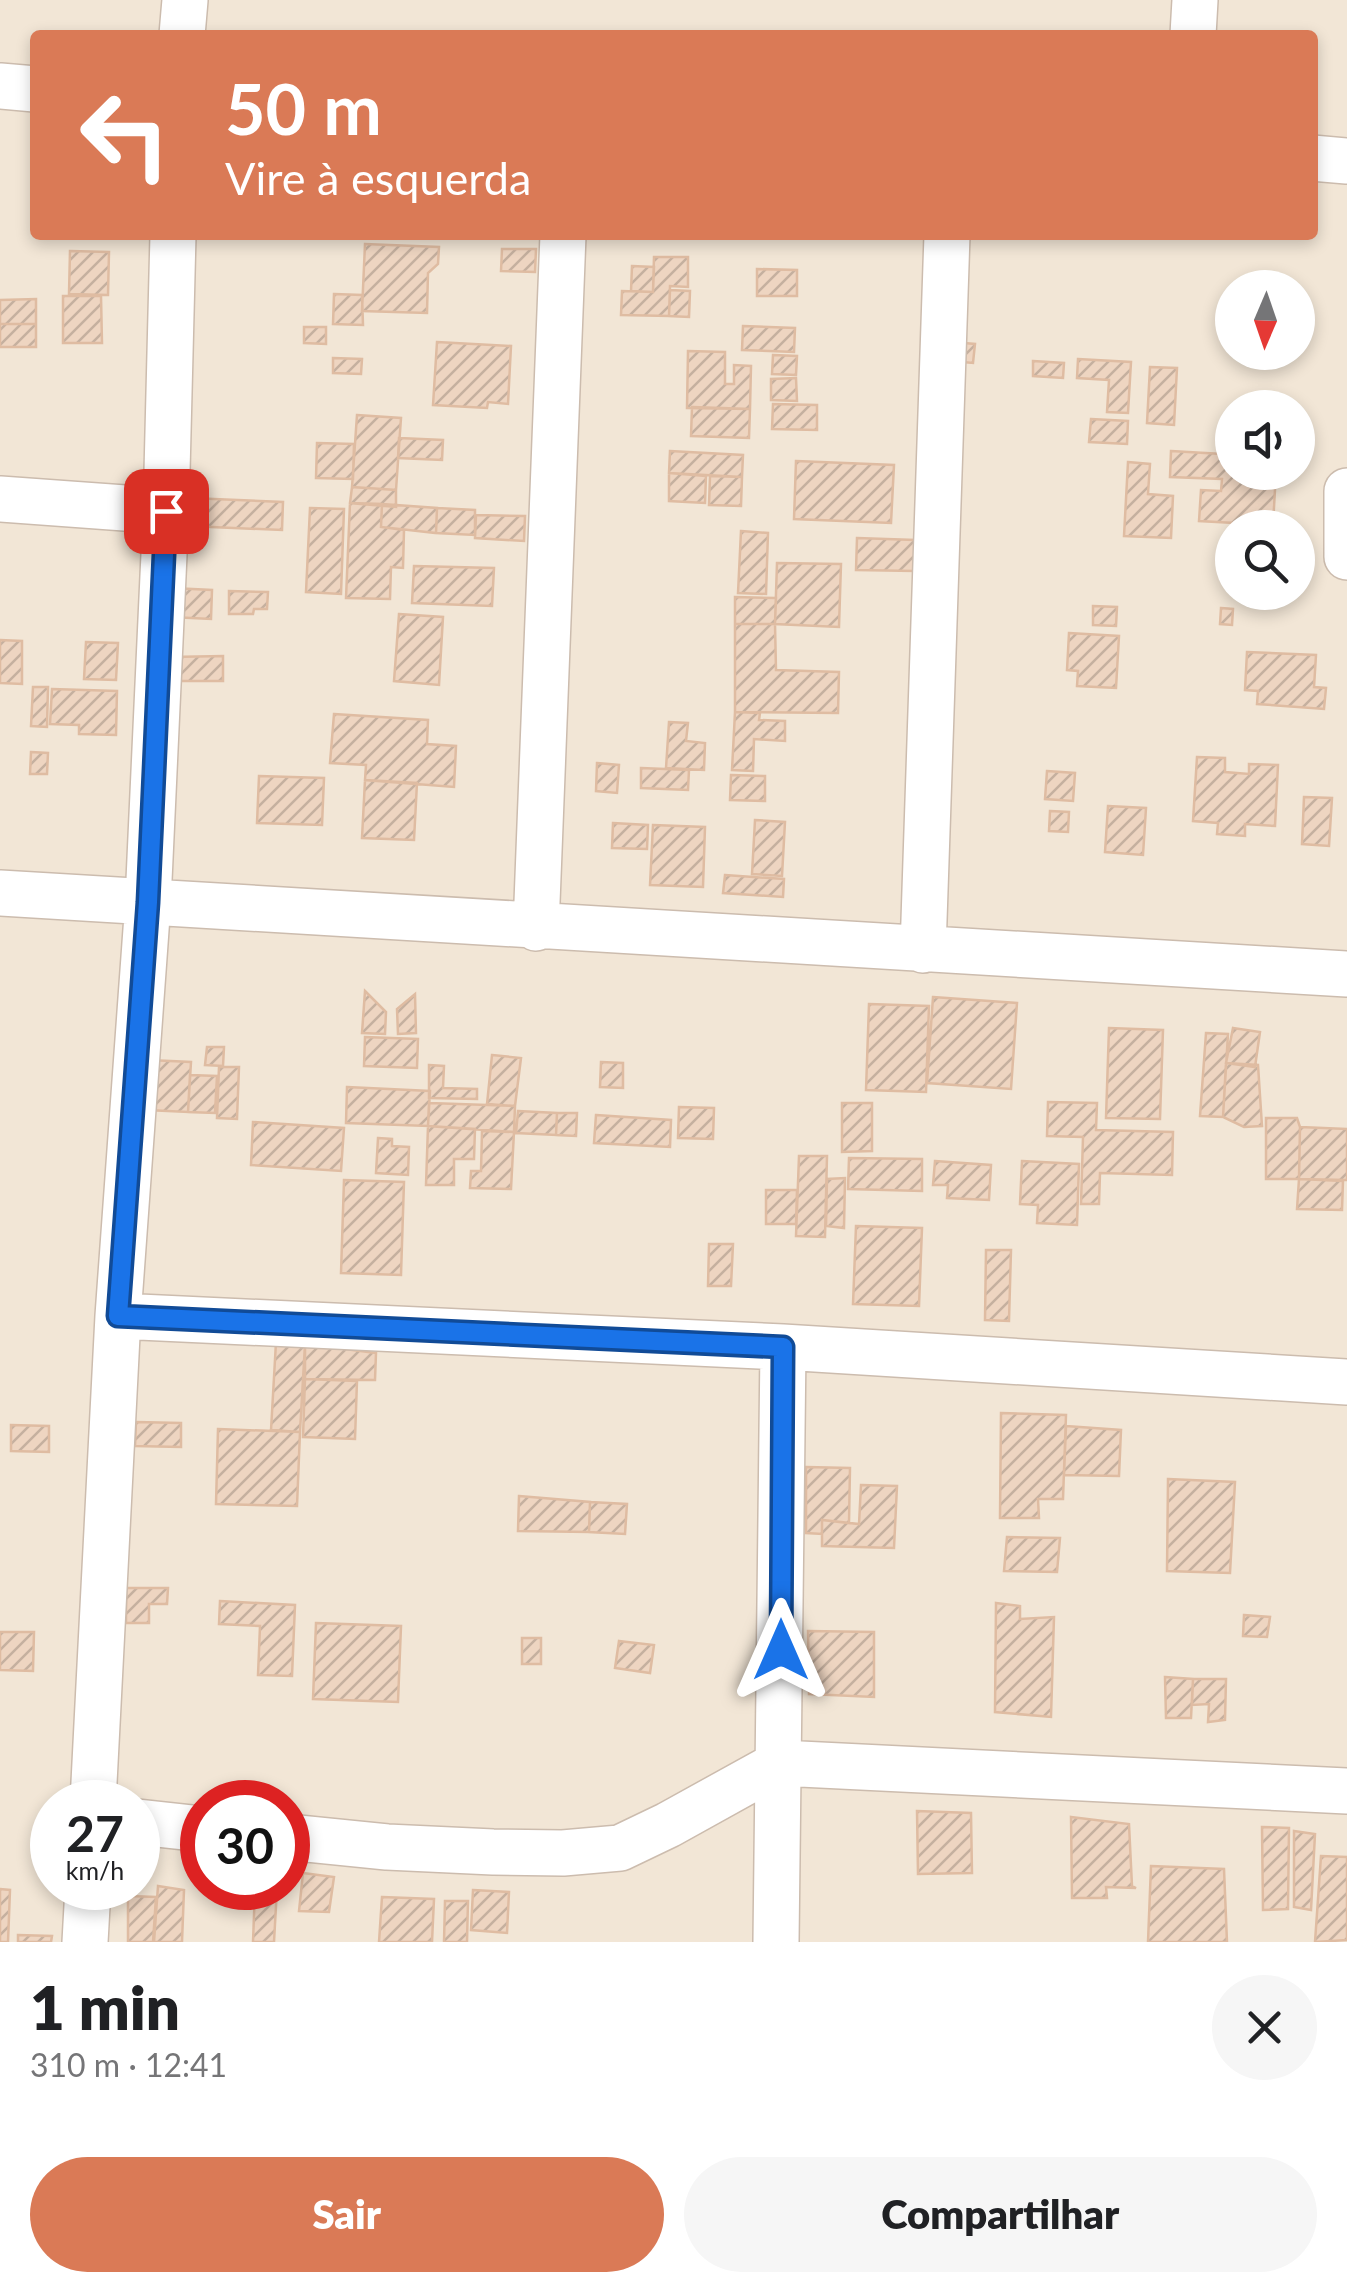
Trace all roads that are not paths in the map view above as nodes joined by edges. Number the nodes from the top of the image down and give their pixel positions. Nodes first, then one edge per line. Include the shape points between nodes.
1 (185, 0) edge
2 (1195, 0) edge
3 (182, 30) edge
4 (1193, 30) edge
5 (0, 86) edge
6 (30, 88) edge
7 (1318, 159) edge
8 (1347, 161) edge
9 (174, 240) edge
10 (563, 240) edge
11 (948, 240) edge
12 (1347, 491) edge
13 (0, 499) edge
14 (166, 511) junction
15 (1347, 557) edge
16 (0, 893) edge
17 (148, 902) junction
18 (536, 928) junction
19 (924, 950) junction
20 (1347, 974) edge
21 (118, 1316) junction
22 (783, 1347) junction
23 (1347, 1382) edge
24 (780, 1763) junction
25 (94, 1780) edge
26 (1347, 1791) edge
27 (310, 1839) edge
28 (87, 1910) edge
29 (85, 1942) edge
30 (776, 1942) edge

1 - 3 street
2 - 4 street
5 - 6 street
7 - 8 street
9 - 14 street
10 - 18 street
11 - 19 street
12 - 15 street
13 - 14 street
14 - 17 street
16 - 17 street
17 - 18 street
17 - 21 street
18 - 19 street
19 - 20 street
21 - 22 street
21 - 25 street
22 - 23 street
22 - 24 street
24 - 26 street
24 - 27 street via 620,1848 475,1851
24 - 30 street
28 - 29 street

